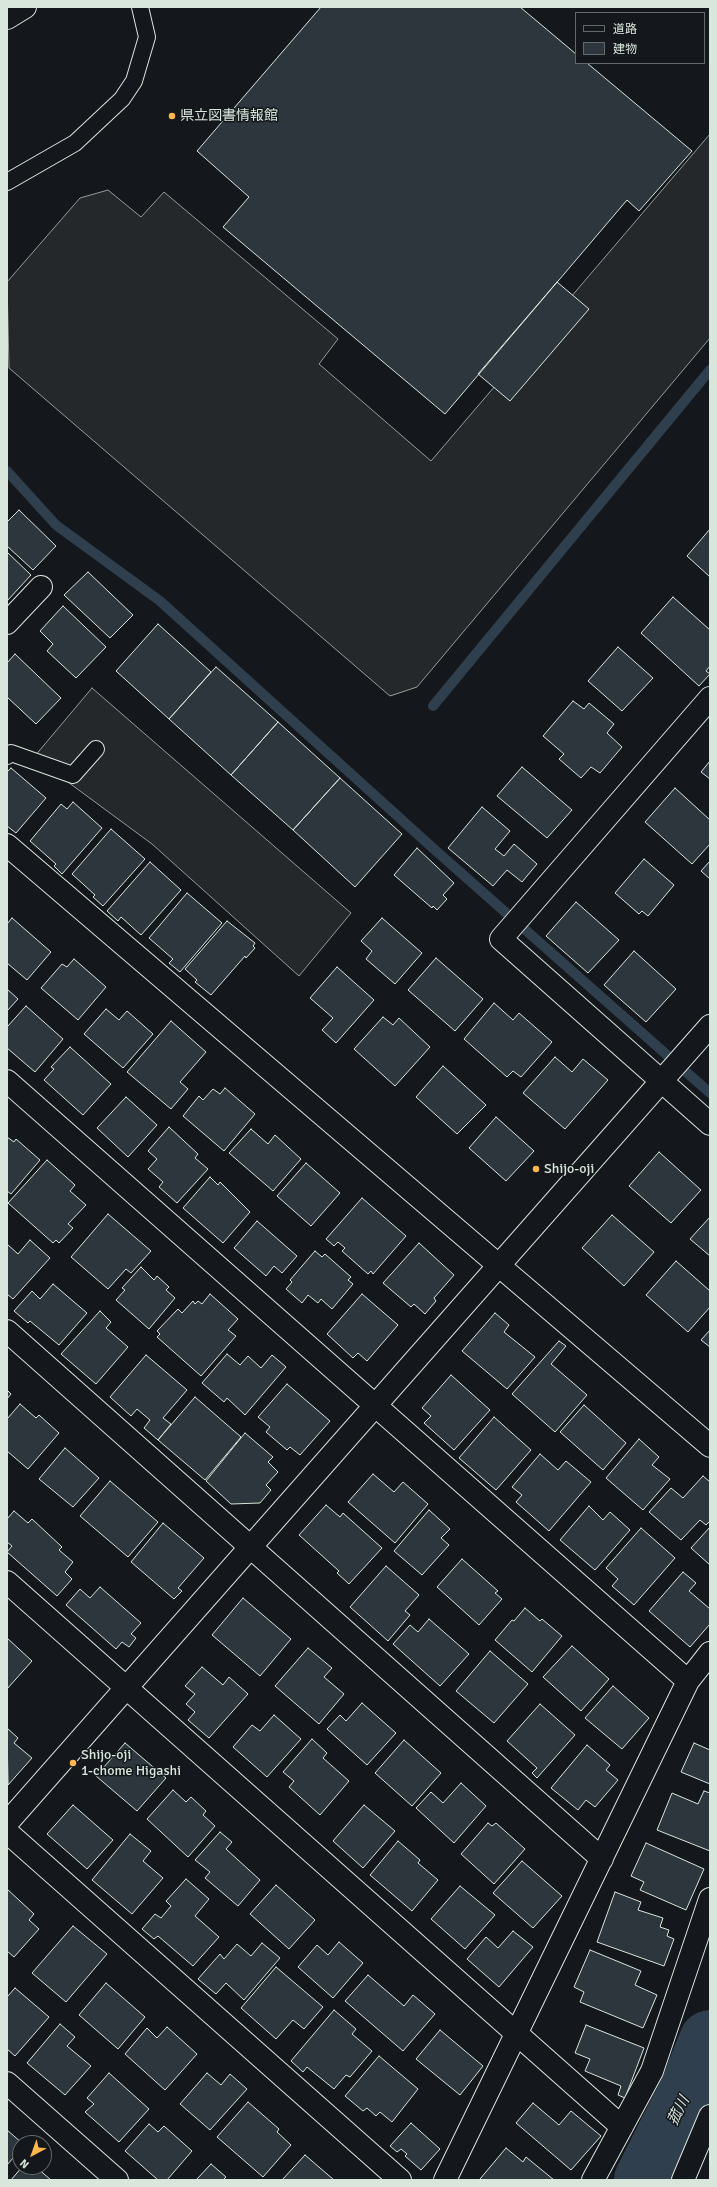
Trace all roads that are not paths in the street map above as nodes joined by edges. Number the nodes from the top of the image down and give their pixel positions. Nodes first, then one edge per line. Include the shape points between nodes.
1 (25, 7) edge
2 (140, 7) edge
3 (7, 18) edge
4 (7, 182) edge
5 (41, 587) dead end
6 (7, 623) edge
7 (710, 698) edge
8 (96, 749) dead end
9 (7, 756) edge
10 (7, 845) edge
11 (710, 1026) edge
12 (7, 1081) edge
13 (660, 1081) junction
14 (710, 1124) edge
15 (498, 1266) junction
16 (7, 1331) edge
17 (374, 1405) junction
18 (710, 1446) edge
19 (251, 1548) junction
20 (7, 1582) edge
21 (710, 1653) edge
22 (688, 1681) junction
23 (126, 1686) junction
24 (7, 1823) edge
25 (7, 1832) edge
26 (602, 1859) junction
27 (710, 1899) edge
28 (517, 2033) junction
29 (7, 2083) edge
30 (710, 2116) edge
31 (622, 2127) junction
32 (117, 2180) edge
33 (400, 2180) edge
34 (445, 2180) edge
35 (593, 2180) edge
36 (683, 2180) edge

1 - 3 street
2 - 4 lane via 147,36 134,81 122,98 75,143
5 - 6 street
7 - 13 street via 501,939
8 - 9 lane via 73,774 11,753
10 - 15 street
11 - 13 street
12 - 17 street
13 - 14 street
13 - 15 street
15 - 17 street
15 - 18 street
16 - 19 street
17 - 19 street
17 - 22 street
19 - 23 street
19 - 26 street
20 - 23 street
21 - 22 street
22 - 26 street
23 - 24 street
23 - 28 street
25 - 33 street
26 - 28 street
27 - 31 street via 652,2071
28 - 31 street
28 - 34 street
29 - 32 street
30 - 36 street
31 - 35 street

